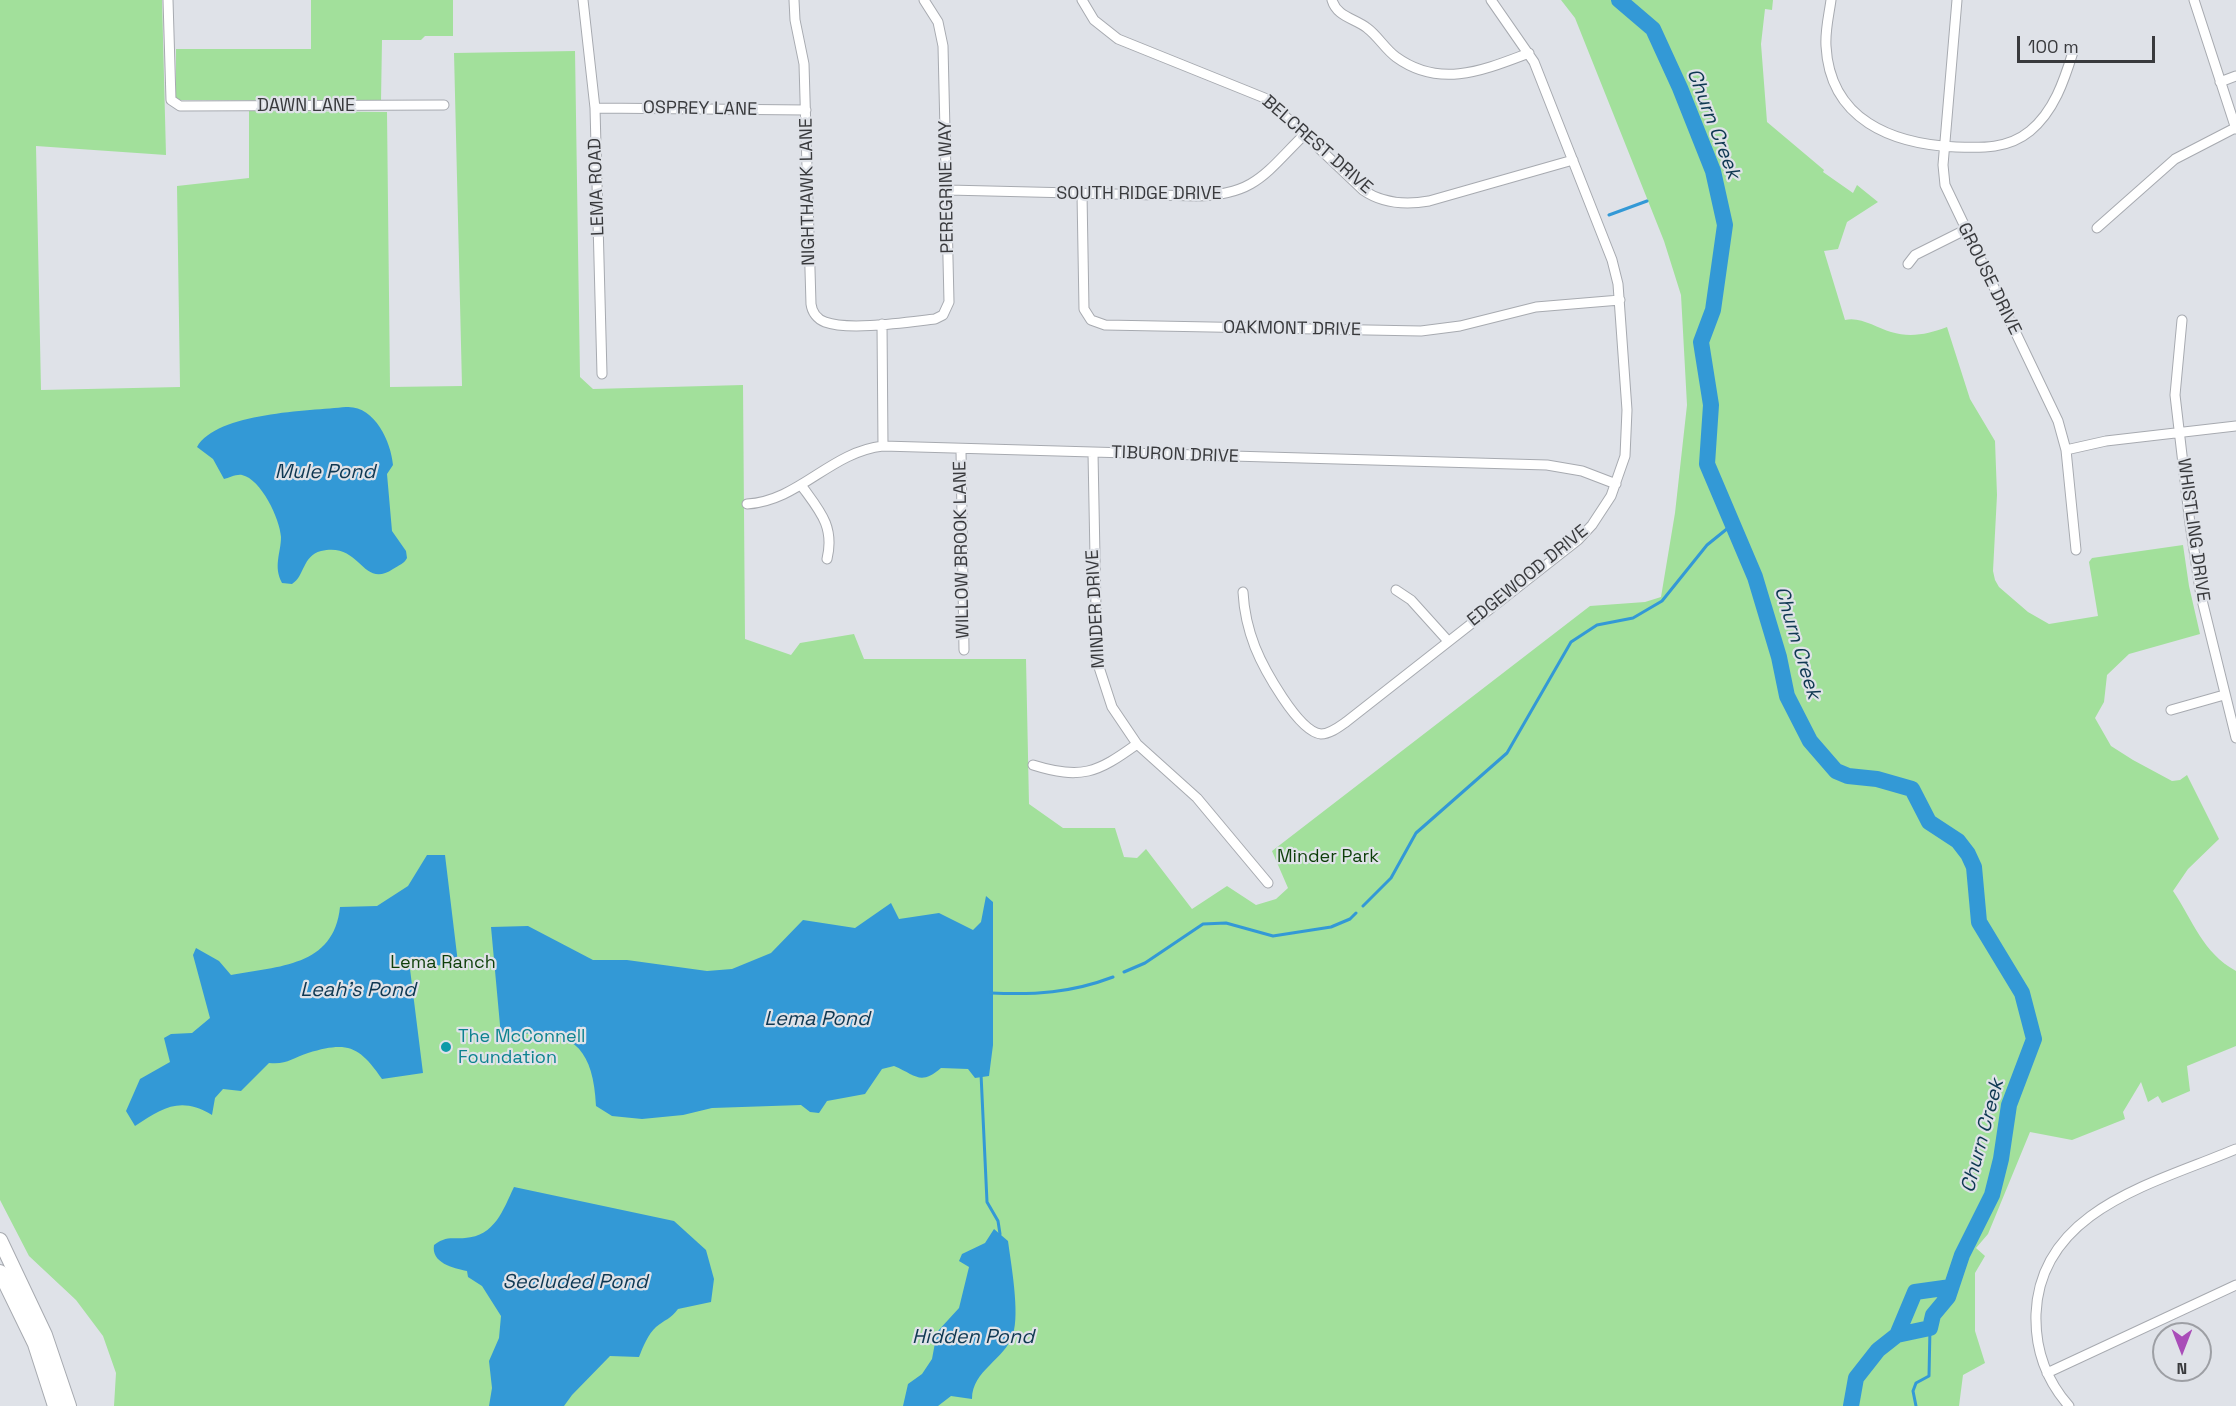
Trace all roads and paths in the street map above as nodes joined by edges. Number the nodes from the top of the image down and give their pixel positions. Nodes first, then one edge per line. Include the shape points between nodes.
1 (168, 0) edge
2 (583, 0) edge
3 (794, 0) edge
4 (924, 0) edge
5 (1082, 0) edge
6 (1332, 0) edge
7 (1491, 0) edge
8 (1831, 0) edge
9 (1957, 0) edge
10 (2194, 0) edge
11 (2073, 52) dead end
12 (1529, 53) junction
13 (2236, 76) edge
14 (2220, 82) junction
15 (444, 105) dead end
16 (595, 108) junction
17 (806, 110) junction
18 (2236, 128) edge
19 (1306, 133) junction
20 (1945, 146) junction
21 (1573, 160) junction
22 (948, 190) junction
23 (1082, 194) junction
24 (2097, 228) dead end
25 (1965, 230) junction
26 (1908, 264) dead end
27 (1620, 300) junction
28 (2182, 320) dead end
29 (882, 324) junction
30 (602, 374) dead end
31 (2236, 426) edge
32 (2179, 433) junction
33 (883, 446) junction
34 (961, 450) junction
35 (2066, 450) junction
36 (1093, 453) junction
37 (1616, 484) junction
38 (801, 485) junction
39 (747, 504) dead end
40 (2076, 550) dead end
41 (827, 559) dead end
42 (1396, 590) dead end
43 (1243, 592) dead end
44 (1448, 641) junction
45 (964, 650) dead end
46 (2224, 695) junction
47 (2171, 710) dead end
48 (2236, 738) edge
49 (1137, 744) junction
50 (1033, 765) dead end
51 (1268, 883) dead end
52 (2236, 1149) edge
53 (0, 1240) edge
54 (0, 1272) edge
55 (2236, 1286) edge
56 (2047, 1373) junction
57 (55, 1406) edge
58 (69, 1406) edge
59 (2069, 1406) edge

1 - 15 street, DAWN LANE via 171,100 184,106
2 - 16 street, LEMA ROAD
3 - 17 street, NIGHTHAWK LANE via 804,63
4 - 22 street, PEREGRINE WAY via 938,22 944,46
5 - 19 street, BELCREST DRIVE via 1094,20 1112,35 1251,91 1275,105
6 - 12 street via 1340,13 1369,29 1397,58 1425,72 1470,73
7 - 12 street, EDGEWOOD DRIVE
8 - 20 street via 1827,54 1834,80 1847,103 1886,134 1912,143
9 - 20 street, GROUSE DRIVE
10 - 14 street
11 - 20 street via 2051,108 2029,132 2002,145
12 - 21 street, EDGEWOOD DRIVE
13 - 14 street
14 - 18 street
16 - 17 street, OSPREY LANE
16 - 30 street, LEMA ROAD
17 - 29 street, NIGHTHAWK LANE via 812,309 826,323
18 - 24 street via 2175,159
19 - 21 street, BELCREST DRIVE via 1363,190 1402,203 1450,196
19 - 23 street, SOUTH RIDGE DRIVE via 1253,184 1230,194
20 - 25 street, GROUSE DRIVE via 1945,185
21 - 27 street, EDGEWOOD DRIVE via 1614,267
22 - 23 street, SOUTH RIDGE DRIVE
22 - 29 street, PEREGRINE WAY via 946,310 935,319
23 - 27 street, OAKMONT DRIVE via 1084,309 1091,320 1105,325 1421,331 1460,326 1530,308
25 - 26 street via 1916,255
25 - 35 street, GROUSE DRIVE via 2049,398
27 - 37 street, EDGEWOOD DRIVE via 1628,426
28 - 32 street, WHISTLING DRIVE via 2175,389
29 - 33 street
31 - 32 street
32 - 35 street
32 - 46 street, WHISTLING DRIVE via 2199,585
33 - 34 street, TIBURON DRIVE
33 - 38 street, TIBURON DRIVE via 847,455
34 - 36 street, TIBURON DRIVE
34 - 45 street, WILLOW BROOK LANE
35 - 40 street, GROUSE DRIVE
36 - 37 street, TIBURON DRIVE via 1547,465 1582,471
36 - 49 street, MINDER DRIVE via 1097,661 1104,691
37 - 44 street, EDGEWOOD DRIVE via 1600,513 1578,540
38 - 39 street, TIBURON DRIVE via 773,501
38 - 41 street via 830,530
42 - 44 street via 1411,600
43 - 44 street, EDGEWOOD DRIVE via 1249,628 1263,664 1297,716 1317,733 1327,733 1346,722
46 - 47 street
46 - 48 street, WHISTLING DRIVE
49 - 50 street via 1099,767 1077,774
49 - 51 street, MINDER DRIVE via 1197,798
52 - 56 street via 2099,1209 2064,1238 2049,1260 2037,1300 2036,1334
53 - 58 main road via 45,1335
54 - 57 main road via 35,1344
55 - 56 street
56 - 59 street

